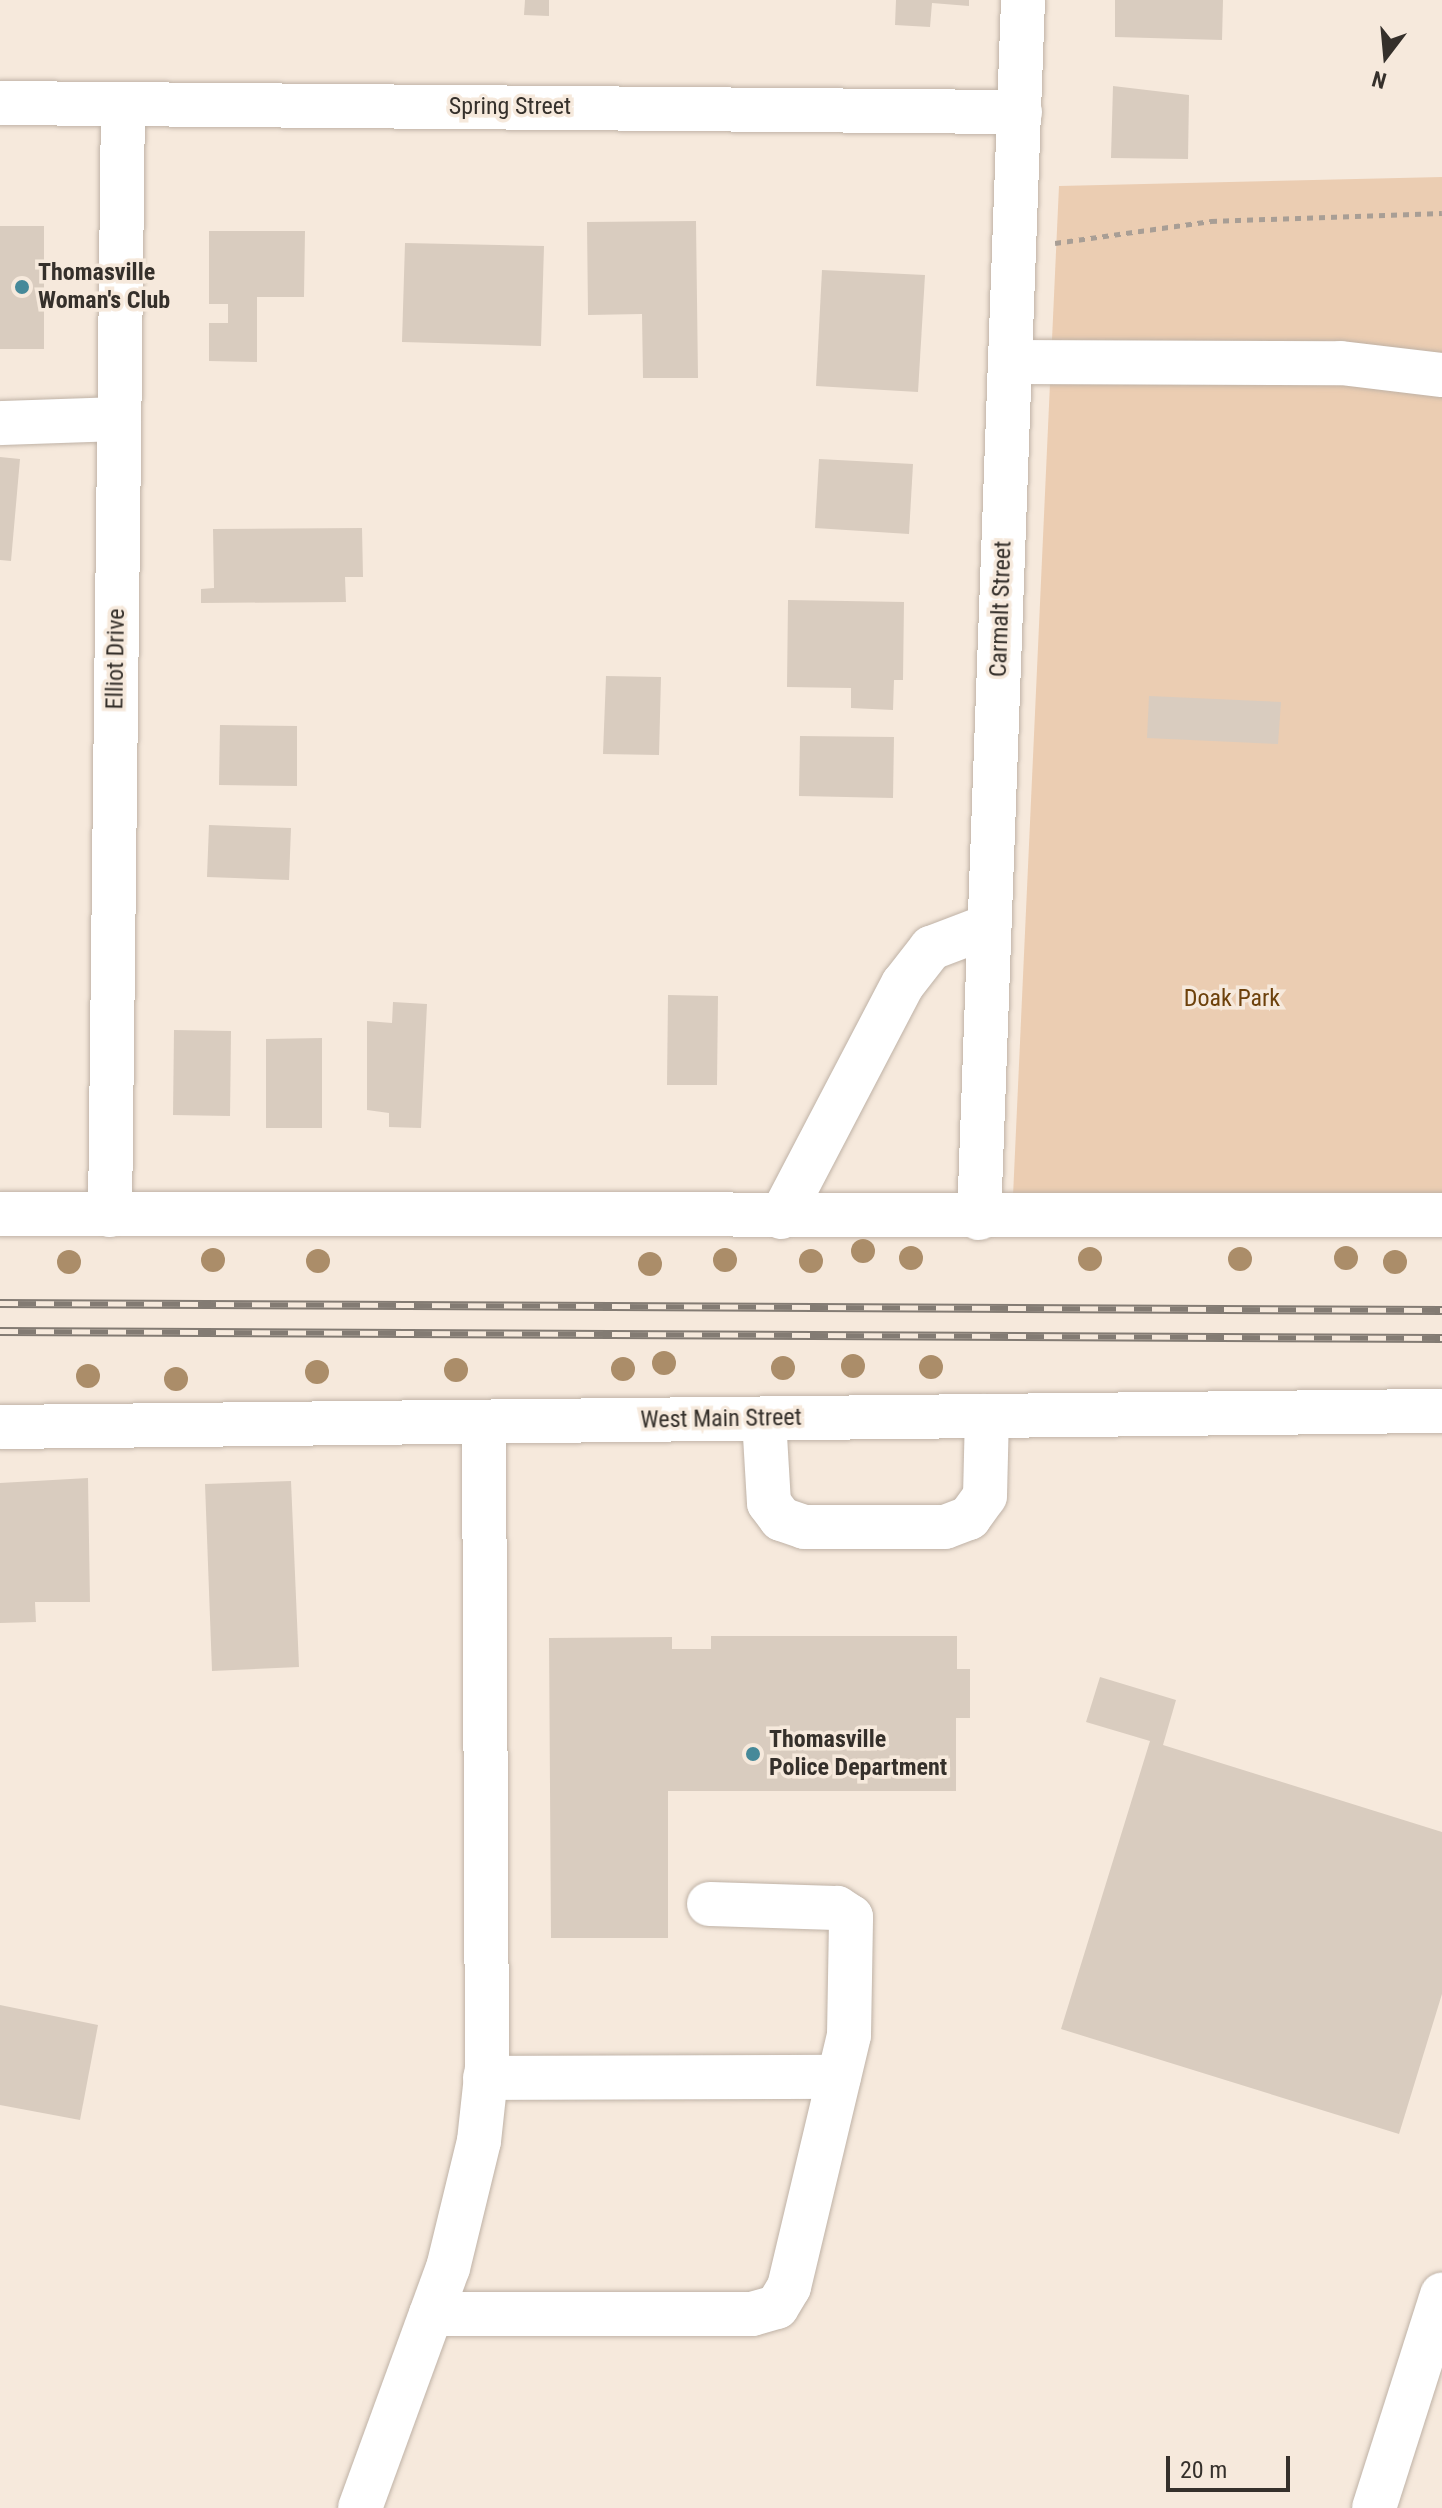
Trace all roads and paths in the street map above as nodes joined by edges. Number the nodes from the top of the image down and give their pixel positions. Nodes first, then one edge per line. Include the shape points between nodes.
1 (1023, 0) edge
2 (0, 103) edge
3 (123, 104) junction
4 (1020, 112) junction
5 (1442, 213) edge
6 (1014, 251) junction
7 (1011, 362) junction
8 (1442, 375) edge
9 (119, 419) junction
10 (0, 423) edge
11 (989, 926) junction
12 (0, 1214) edge
13 (110, 1215) junction
14 (1442, 1215) edge
15 (781, 1217) junction
16 (979, 1218) junction
17 (1442, 1411) edge
18 (987, 1416) junction
19 (764, 1419) junction
20 (484, 1422) junction
21 (0, 1427) edge
22 (709, 1904) dead end
23 (839, 2077) junction
24 (485, 2078) junction
25 (1442, 2298) edge
26 (431, 2314) junction
27 (360, 2508) edge
28 (1374, 2508) edge

1 - 4 street, Carmalt Street
2 - 3 street, Spring Street
3 - 4 street, Spring Street
3 - 9 street, Elliot Drive
4 - 6 street, Carmalt Street
5 - 6 path via 1211,221
6 - 7 street, Carmalt Street
7 - 8 street via 1341,363
7 - 11 street, Carmalt Street
9 - 10 street
9 - 13 street, Elliot Drive
11 - 15 street via 931,948 903,984 815,1163
11 - 16 street, Carmalt Street
12 - 13 street
13 - 15 street
14 - 16 street
15 - 16 street
17 - 18 street, West Main Street
18 - 19 street, West Main Street
18 - 19 street via 985,1496 969,1518 945,1527 804,1527 781,1519 769,1503
19 - 20 street, West Main Street
20 - 21 street, West Main Street
20 - 24 street
22 - 23 street via 837,1908 851,1917 849,2035
23 - 24 street
23 - 26 street via 789,2287 777,2307 752,2314
24 - 26 street via 479,2141
25 - 28 street
26 - 27 street

